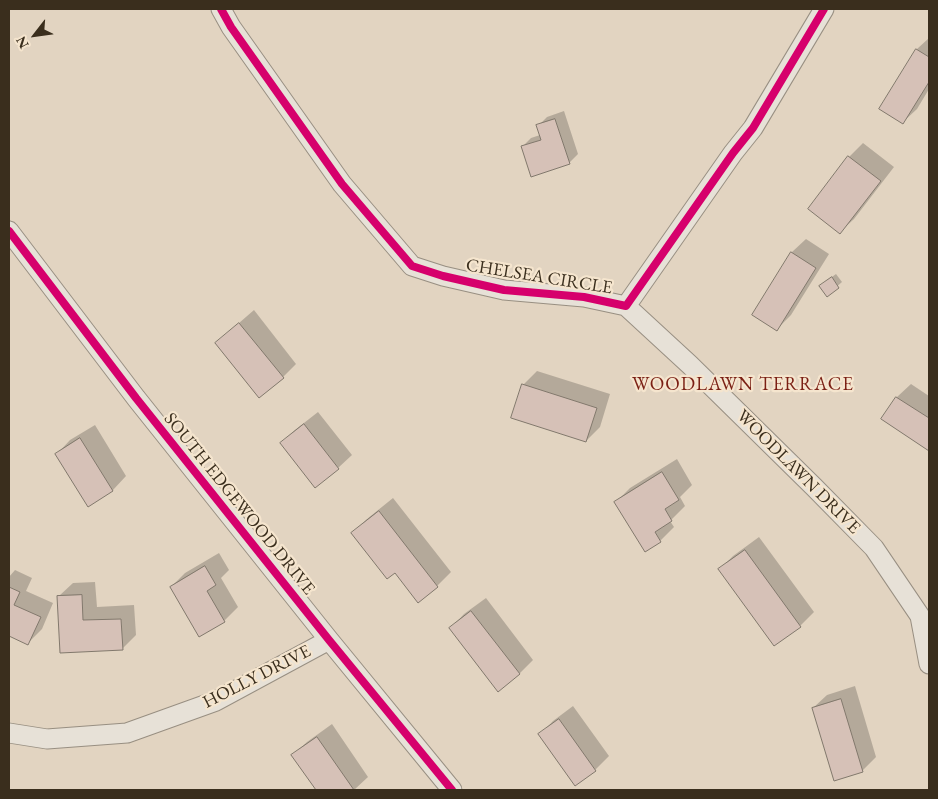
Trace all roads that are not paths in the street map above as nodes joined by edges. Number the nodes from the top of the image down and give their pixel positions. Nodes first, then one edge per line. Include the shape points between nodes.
1 (221, 9) edge
2 (824, 9) edge
3 (9, 231) edge
4 (626, 306) junction
5 (925, 615) edge
6 (329, 640) junction
7 (929, 664) edge
8 (9, 733) edge
9 (452, 790) edge

1 - 4 street, CHELSEA CIRCLE via 342,184 412,266 504,290 584,297
2 - 4 street, CHELSEA CIRCLE via 753,128
3 - 6 street, SOUTH EDGEWOOD DRIVE via 136,398
4 - 5 street, WOODLAWN DRIVE via 874,548
5 - 7 street, WOODLAWN DRIVE
6 - 8 street, HOLLY DRIVE via 216,701 126,733 47,738
6 - 9 street, SOUTH EDGEWOOD DRIVE

